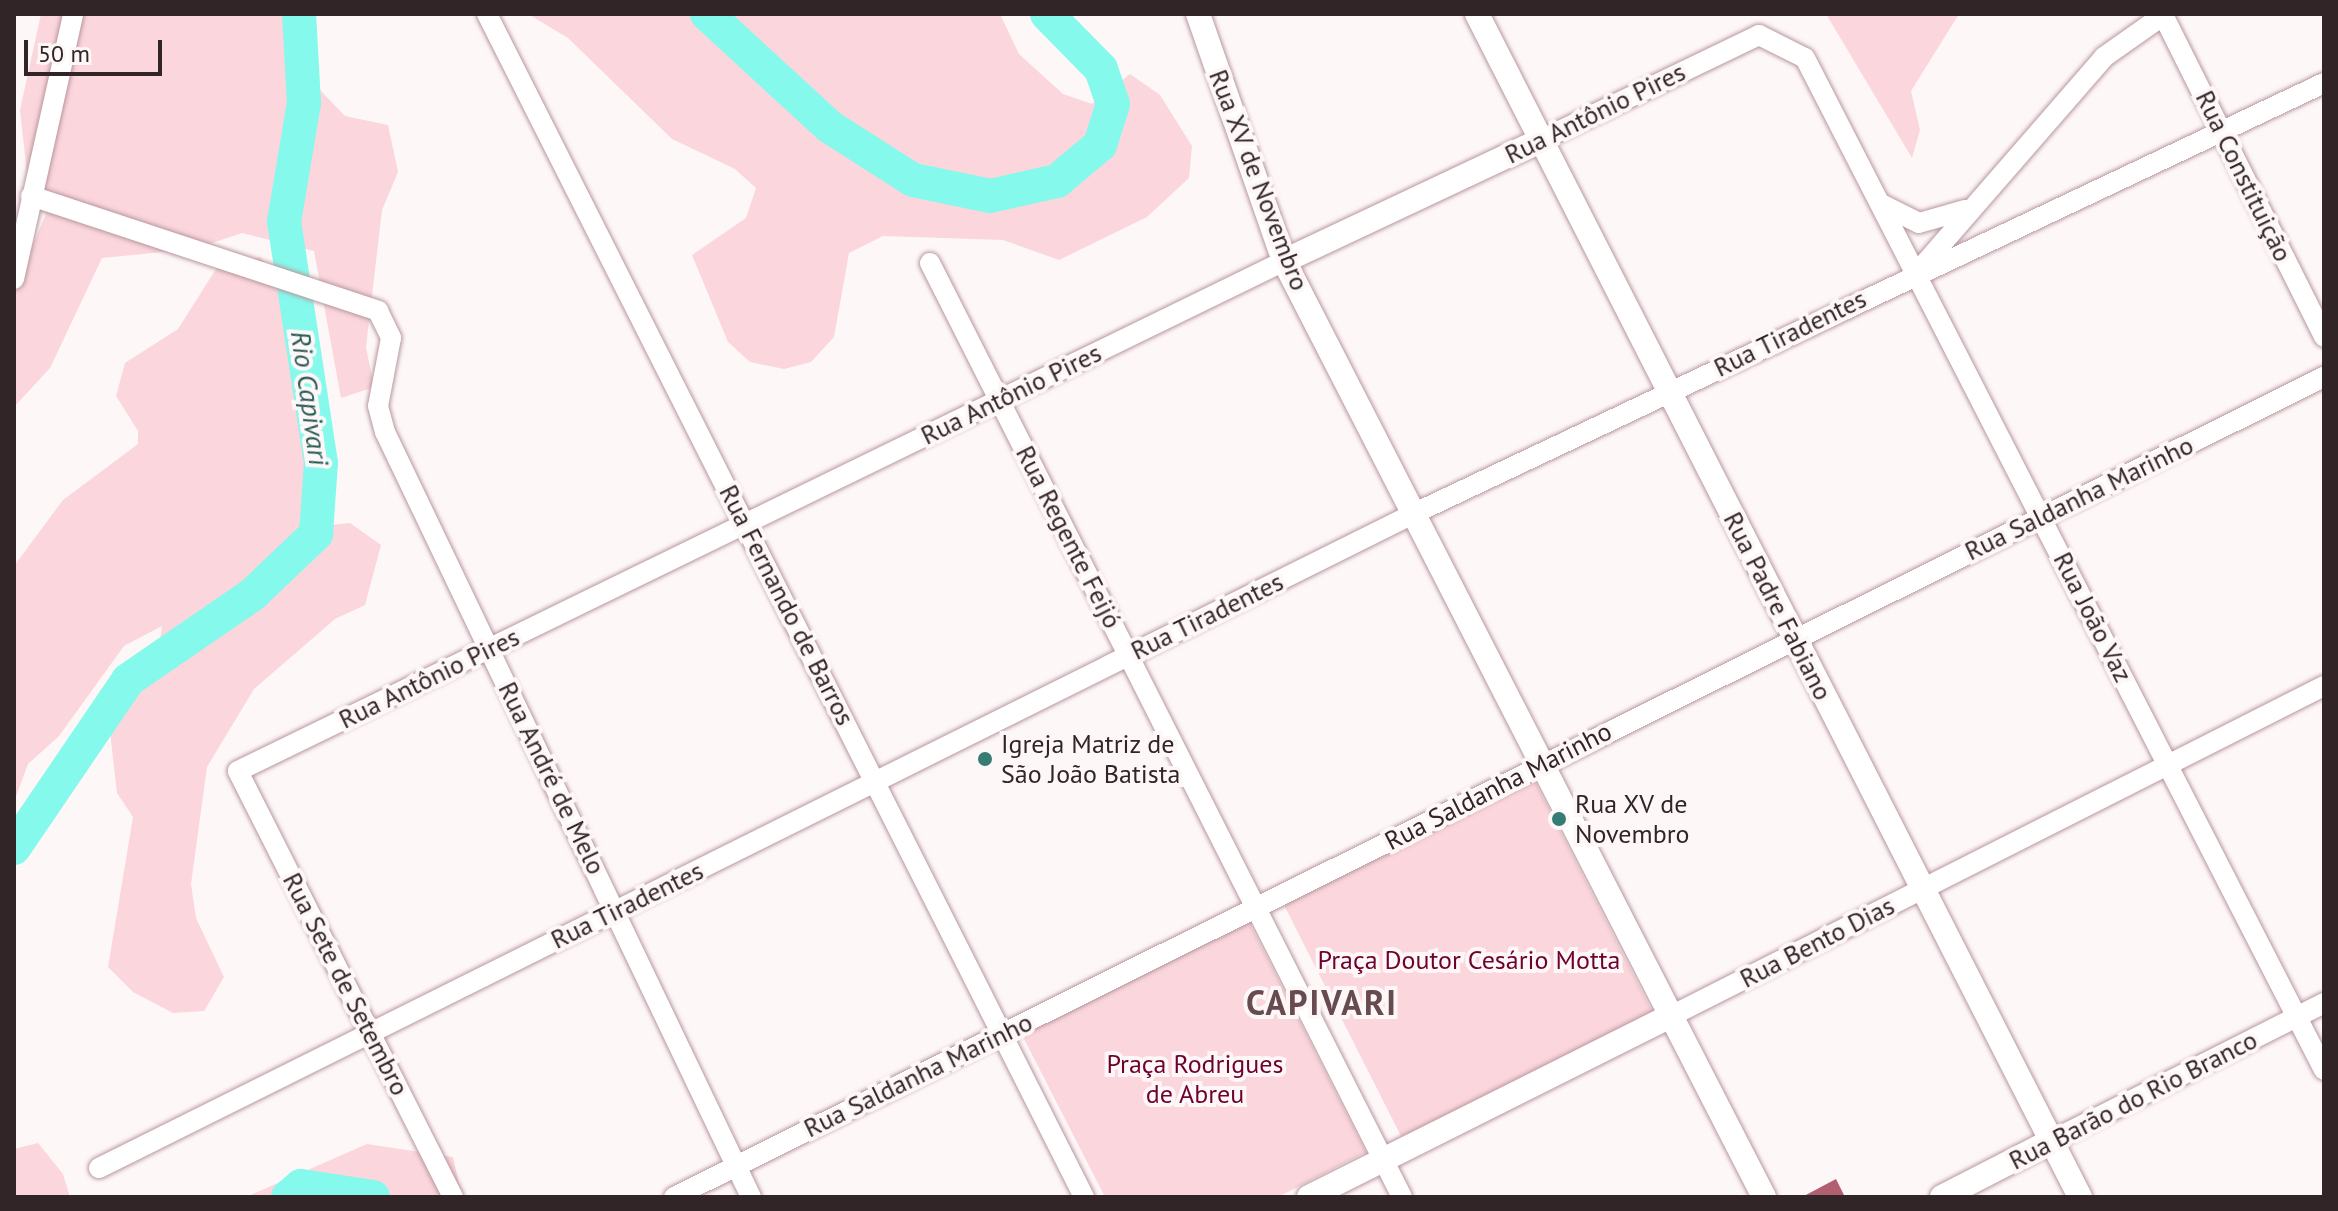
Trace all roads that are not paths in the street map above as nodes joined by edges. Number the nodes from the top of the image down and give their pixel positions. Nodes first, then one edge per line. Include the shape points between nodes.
1 (73, 14) edge
2 (487, 14) edge
3 (1198, 14) edge
4 (1477, 14) edge
5 (2164, 15) edge
6 (1788, 43) joint
7 (2324, 83) edge
8 (2223, 132) junction
9 (1541, 140) junction
10 (31, 196) junction
11 (1881, 204) junction
12 (1968, 209) junction
13 (1989, 238) junction
14 (1284, 261) junction
15 (930, 263) dead end
16 (1917, 273) junction
17 (14, 279) edge
18 (2324, 337) edge
19 (2324, 377) edge
20 (1669, 392) junction
21 (999, 400) junction
22 (1413, 514) junction
23 (2041, 516) junction
24 (746, 523) junction
25 (1794, 638) junction
26 (489, 648) junction
27 (1129, 655) junction
28 (2324, 686) edge
29 (1540, 765) junction
30 (2168, 765) junction
31 (238, 771) joint
32 (875, 782) junction
33 (1922, 889) junction
34 (1257, 906) junction
35 (616, 911) junction
36 (2324, 1003) edge
37 (2297, 1016) junction
38 (1669, 1017) junction
39 (370, 1033) junction
40 (1002, 1034) junction
41 (2324, 1070) edge
42 (2051, 1141) junction
43 (1383, 1160) junction
44 (736, 1166) junction
45 (99, 1168) dead end
46 (453, 1197) edge
47 (674, 1197) edge
48 (751, 1197) edge
49 (1084, 1197) edge
50 (1309, 1197) edge
51 (1402, 1197) edge
52 (1764, 1197) edge
53 (1942, 1197) edge
54 (2080, 1197) edge

1 - 10 street
2 - 24 street, Rua Fernando de Barros
3 - 14 main road, Rua XV de Novembro
4 - 9 main road, Rua Padre Fabiano
5 - 8 street, Rua Constituição
5 - 12 street via 2104,57
6 - 9 street, Rua Antônio Pires via 1759,35
6 - 11 street, Rua João Vaz via 1805,58
7 - 8 street, Rua Tiradentes
8 - 13 street, Rua Tiradentes
8 - 18 street, Rua Constituição
9 - 14 main road, Rua Antônio Pires
9 - 20 main road, Rua Padre Fabiano
10 - 17 street
10 - 26 street, Rua André de Melo via 231,257 378,311 391,338 378,406 385,432
11 - 12 street via 1919,223
11 - 16 street, Rua João Vaz
12 - 13 street via 1970,224
12 - 16 street
13 - 16 street, Rua Tiradentes
14 - 21 street, Rua Antônio Pires
14 - 22 main road, Rua XV de Novembro
15 - 21 street, Rua Regente Feijó
16 - 20 street, Rua Tiradentes
16 - 23 street, Rua João Vaz
19 - 23 street, Rua Saldanha Marinho
20 - 22 street, Rua Tiradentes
20 - 25 main road, Rua Padre Fabiano
21 - 24 street, Rua Antônio Pires
21 - 27 street, Rua Regente Feijó
22 - 27 street, Rua Tiradentes
22 - 29 main road, Rua XV de Novembro
23 - 25 street, Rua Saldanha Marinho
23 - 30 street, Rua João Vaz
24 - 26 street, Rua Antônio Pires
24 - 32 street, Rua Fernando de Barros
25 - 29 street, Rua Saldanha Marinho
25 - 33 main road, Rua Padre Fabiano
26 - 31 street, Rua Antônio Pires
26 - 35 street, Rua André de Melo
27 - 32 street, Rua Tiradentes
27 - 34 street, Rua Regente Feijó
28 - 30 street, Rua Bento Dias
29 - 34 street, Rua Saldanha Marinho
29 - 38 main road, Rua XV de Novembro
30 - 33 street, Rua Bento Dias
30 - 37 street, Rua João Vaz
31 - 39 street, Rua Sete de Setembro
32 - 35 street, Rua Tiradentes
32 - 40 street, Rua Fernando de Barros
33 - 38 street, Rua Bento Dias
33 - 42 main road, Rua Padre Fabiano
34 - 40 street, Rua Saldanha Marinho
34 - 43 street, Rua Regente Feijó
35 - 39 street, Rua Tiradentes
35 - 44 street, Rua André de Melo
36 - 37 street, Rua Barão do Rio Branco
37 - 41 street, Rua João Vaz
37 - 42 street, Rua Barão do Rio Branco
38 - 43 main road, Rua Bento Dias
38 - 52 main road, Rua XV de Novembro
39 - 45 street, Rua Tiradentes
39 - 46 street, Rua Sete de Setembro
40 - 44 street, Rua Saldanha Marinho
40 - 49 street, Rua Fernando de Barros
42 - 53 main road, Rua Barão do Rio Branco
42 - 54 main road, Rua Padre Fabiano
43 - 50 main road, Rua Bento Dias
43 - 51 street, Rua Regente Feijó
44 - 47 street, Rua Saldanha Marinho
44 - 48 street, Rua André de Melo

